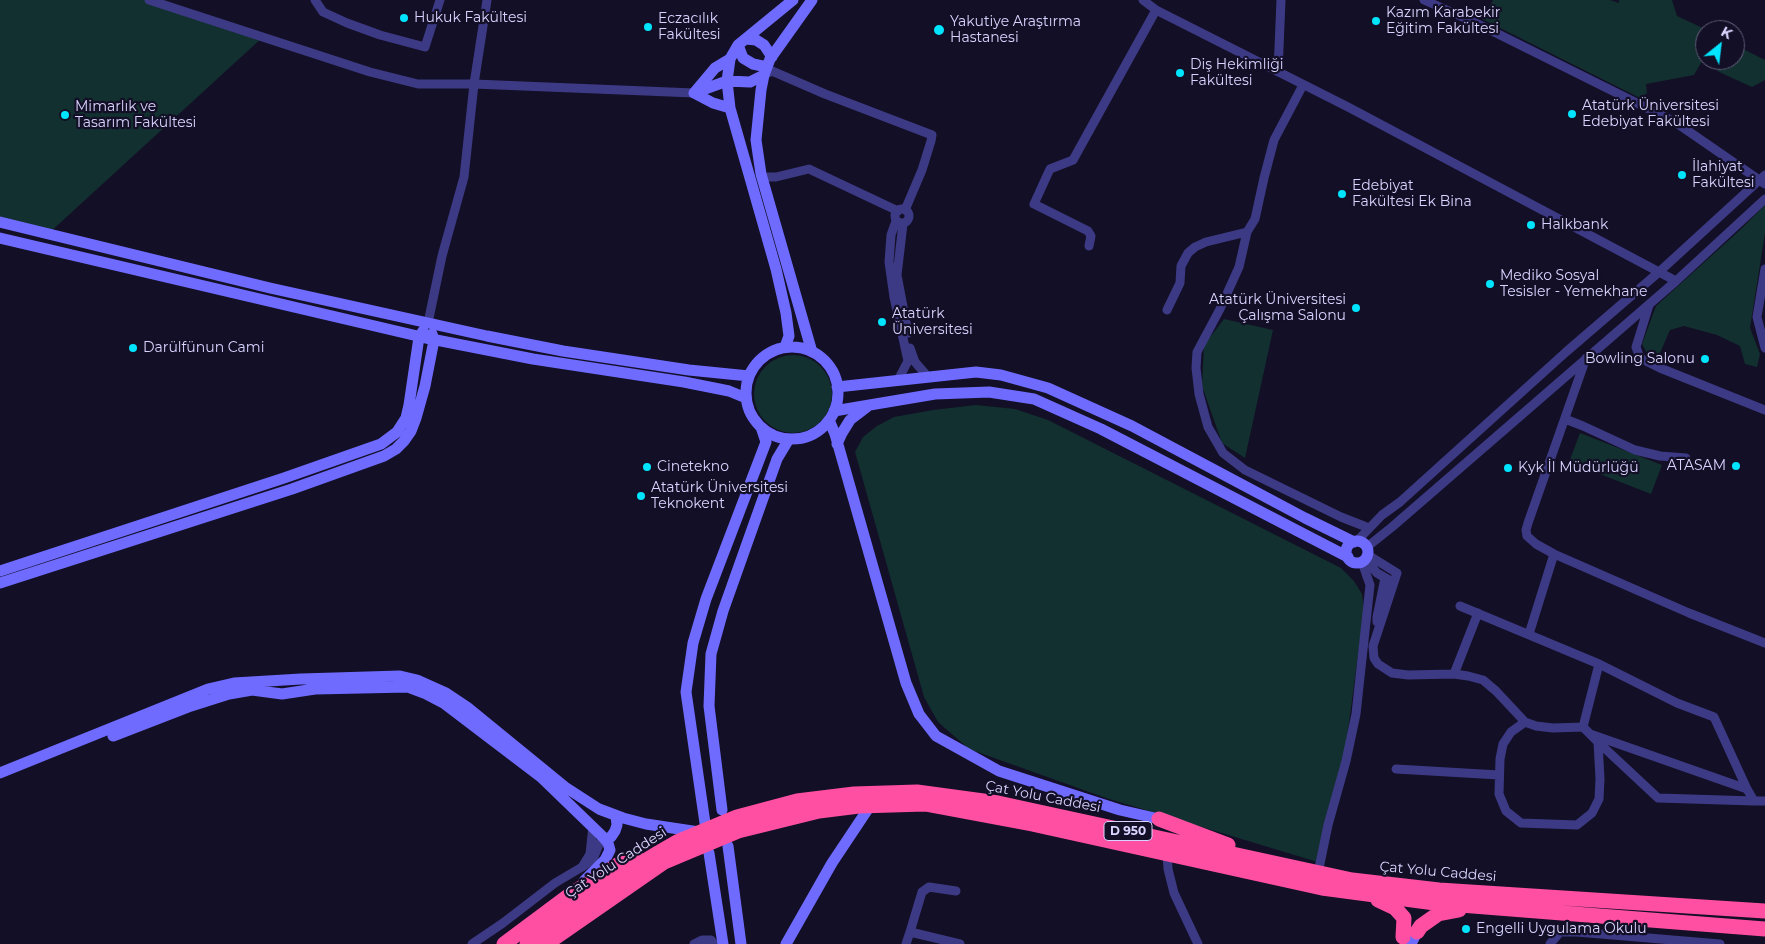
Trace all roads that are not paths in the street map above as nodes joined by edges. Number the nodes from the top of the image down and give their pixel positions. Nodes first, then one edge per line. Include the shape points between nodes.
1 (149, 0) edge
2 (315, 0) edge
3 (440, 0) edge
4 (487, 0) edge
5 (793, 0) edge
6 (812, 0) edge
7 (1143, 0) edge
8 (1281, 0) edge
9 (1424, 0) edge
10 (1156, 10) junction
11 (742, 42) junction
12 (730, 59) junction
13 (769, 68) junction
14 (1278, 72) junction
15 (727, 81) junction
16 (474, 84) junction
17 (1303, 85) junction
18 (694, 93) junction
19 (730, 108) junction
20 (762, 177) junction
21 (1763, 179) edge
22 (1765, 199) edge
23 (901, 210) junction
24 (0, 222) edge
25 (900, 222) junction
26 (1247, 232) junction
27 (0, 238) edge
28 (1089, 246) dead end
29 (1765, 268) edge
30 (1658, 272) junction
31 (1676, 281) junction
32 (1650, 302) junction
33 (1167, 310) dead end
34 (428, 323) junction
35 (419, 337) junction
36 (434, 340) junction
37 (785, 347) junction
38 (1765, 348) edge
39 (812, 352) junction
40 (1586, 358) junction
41 (748, 376) junction
42 (928, 377) junction
43 (898, 380) junction
44 (837, 387) junction
45 (1517, 396) junction
46 (746, 398) junction
47 (869, 405) junction
48 (1528, 408) junction
49 (1765, 410) edge
50 (831, 416) junction
51 (1565, 419) junction
52 (761, 427) junction
53 (789, 439) junction
54 (838, 444) junction
55 (1686, 458) dead end
56 (1432, 474) junction
57 (1442, 484) junction
58 (1369, 528) junction
59 (1362, 551) junction
60 (1554, 554) junction
61 (1348, 557) junction
62 (0, 571) edge
63 (1385, 578) junction
64 (0, 582) edge
65 (1394, 583) junction
66 (1460, 606) dead end
67 (1478, 613) junction
68 (1378, 628) junction
69 (1529, 634) junction
70 (1765, 643) edge
71 (1599, 664) junction
72 (1454, 674) junction
73 (283, 679) junction
74 (282, 693) junction
75 (1525, 722) junction
76 (1583, 727) junction
77 (1595, 738) junction
78 (1396, 769) dead end
79 (0, 773) edge
80 (1499, 775) junction
81 (0, 781) edge
82 (1747, 789) junction
83 (1754, 801) junction
84 (1765, 801) edge
85 (870, 806) junction
86 (722, 810) dead end
87 (613, 814) junction
88 (1159, 819) joint
89 (593, 826) junction
90 (703, 828) junction
91 (605, 839) junction
92 (728, 846) dead end
93 (709, 853) dead end
94 (1167, 854) junction
95 (674, 857) junction
96 (649, 859) junction
97 (1267, 860) junction
98 (582, 867) junction
99 (1318, 873) junction
100 (1439, 890) junction
101 (956, 891) dead end
102 (571, 894) junction
103 (1364, 894) junction
104 (1421, 902) junction
105 (1470, 906) junction
106 (1765, 911) edge
107 (1765, 929) edge
108 (910, 932) junction
109 (1408, 939) edge
110 (472, 944) edge
111 (504, 944) edge
112 (526, 944) edge
113 (546, 944) edge
114 (564, 944) edge
115 (694, 944) edge
116 (714, 944) edge
117 (723, 944) edge
118 (741, 944) edge
119 (786, 944) edge
120 (906, 944) edge
121 (960, 944) edge
122 (1198, 944) edge
123 (1550, 944) edge
124 (1720, 944) edge

1 - 16 street via 370,72 418,84
2 - 3 street via 323,12 347,23 424,47
4 - 16 street
5 - 11 main road
6 - 13 main road
7 - 10 street
8 - 14 street
9 - 21 street via 1675,122
10 - 14 street
10 - 28 street via 1073,160 1050,169 1034,204 1088,231 1091,236
11 - 12 main road
11 - 13 main road via 743,58
11 - 13 main road via 756,40 764,45
12 - 15 main road
12 - 18 main road via 715,68
13 - 15 main road via 750,82
13 - 20 main road via 757,115 756,140
13 - 23 street via 825,94 932,135 924,163
14 - 17 street
15 - 18 main road
15 - 19 main road
16 - 18 street
16 - 34 street via 464,177
17 - 26 street via 1274,140 1255,219
17 - 30 street
18 - 19 main road
19 - 37 main road via 776,269 789,336
20 - 23 street via 776,178 809,169
20 - 39 main road
21 - 30 street
22 - 31 street
23 - 25 street via 895,216
23 - 25 street via 910,216 908,221
24 - 34 main road
25 - 42 street via 897,275 911,351
25 - 43 street via 891,235 889,262 908,361
26 - 33 street via 1206,242 1188,253 1181,266 1180,284
26 - 58 street via 1239,267 1197,352 1199,394 1208,427 1222,453 1246,470
27 - 35 main road
29 - 38 street via 1757,318
30 - 31 street
30 - 45 street
31 - 32 street
32 - 40 street
32 - 49 street via 1636,347 1640,358
34 - 35 main road
34 - 36 main road
34 - 41 main road via 563,351
35 - 36 main road
35 - 62 main road via 406,418 397,432 381,444
36 - 46 main road via 684,382 729,391
36 - 64 main road via 425,386 411,431 396,449 384,456 292,489
37 - 39 main road
37 - 41 main road via 768,353
39 - 44 main road via 829,367
40 - 48 street
40 - 51 street
41 - 46 main road
42 - 43 main road
42 - 59 main road via 976,372 1048,388 1132,426
43 - 44 main road
44 - 50 main road via 837,400
45 - 48 street
45 - 56 street
46 - 52 main road via 754,419
47 - 50 main road
47 - 54 main road via 850,420
47 - 61 main road via 935,394 989,392 1034,399 1101,429
48 - 57 street
50 - 53 main road via 813,434
50 - 54 main road
51 - 55 street via 1635,450
51 - 60 street via 1526,530 1527,536 1536,544
52 - 53 main road
52 - 90 main road via 766,442 706,599 693,643 686,692
53 - 86 main road via 776,459 722,611 711,654 708,706
54 - 88 main road via 906,682 919,714 936,736 1000,771 1120,810
56 - 57 street
56 - 58 street
57 - 59 street
58 - 59 street
59 - 61 main road via 1355,562
59 - 61 main road via 1347,549
59 - 63 street via 1377,573
59 - 65 street via 1397,573
59 - 99 street via 1370,585 1356,714
60 - 69 street
60 - 70 street
63 - 65 street
63 - 68 street via 1377,617
65 - 68 street
66 - 67 street
67 - 69 street
67 - 72 street
68 - 72 street via 1372,646 1378,664 1383,668 1408,676
69 - 71 street
71 - 76 street
71 - 82 street via 1677,703 1714,717
72 - 75 street via 1483,680
73 - 74 main road via 290,689
73 - 79 main road via 234,683 208,689
73 - 87 main road via 400,676 417,680 446,693 565,787 599,809
74 - 81 main road via 252,690 229,694
74 - 89 main road via 408,687 424,693 445,704 542,778
75 - 76 street via 1553,728
75 - 80 street via 1503,744
76 - 77 street
77 - 80 street via 1600,799 1592,813 1577,825 1521,823 1506,811 1499,794
77 - 82 street
77 - 83 street via 1658,798
78 - 80 street
82 - 83 street
83 - 84 street
85 - 94 highway, Çat Yolu Caddesi / D 950 via 925,804
85 - 95 highway, Çat Yolu Caddesi / D 950 via 819,811 738,831
85 - 119 main road via 832,863
87 - 89 main road via 602,813
87 - 90 main road via 646,824
87 - 91 main road via 617,826 611,837
88 - 97 highway
89 - 91 main road
89 - 98 street via 590,854
90 - 96 highway, Çat Yolu Caddesi / D 950
90 - 97 highway, Çat Yolu Caddesi / D 950 via 797,801 854,794 917,792 998,803
91 - 98 street via 600,842 593,859
91 - 102 main road via 610,850 605,860
92 - 118 main road
93 - 117 main road
94 - 103 highway, Çat Yolu Caddesi / D 950
94 - 122 street via 1174,893
95 - 113 highway, Çat Yolu Caddesi / D 950
95 - 114 highway via 630,896
96 - 102 highway via 620,864
96 - 112 highway, Çat Yolu Caddesi / D 950
97 - 99 highway, Çat Yolu Caddesi / D 950
98 - 110 street
99 - 100 highway, Çat Yolu Caddesi / D 950
100 - 104 highway
100 - 106 highway, Çat Yolu Caddesi / D 950
101 - 108 street via 929,887 922,892
102 - 111 highway
103 - 104 highway, Çat Yolu Caddesi / D 950
103 - 109 highway via 1395,908 1404,918
104 - 105 highway, Çat Yolu Caddesi / D 950
104 - 109 highway
105 - 107 highway, Çat Yolu Caddesi / D 950
105 - 109 highway via 1438,914
108 - 120 street
108 - 121 street
115 - 116 street via 711,940
123 - 124 street via 1560,932

